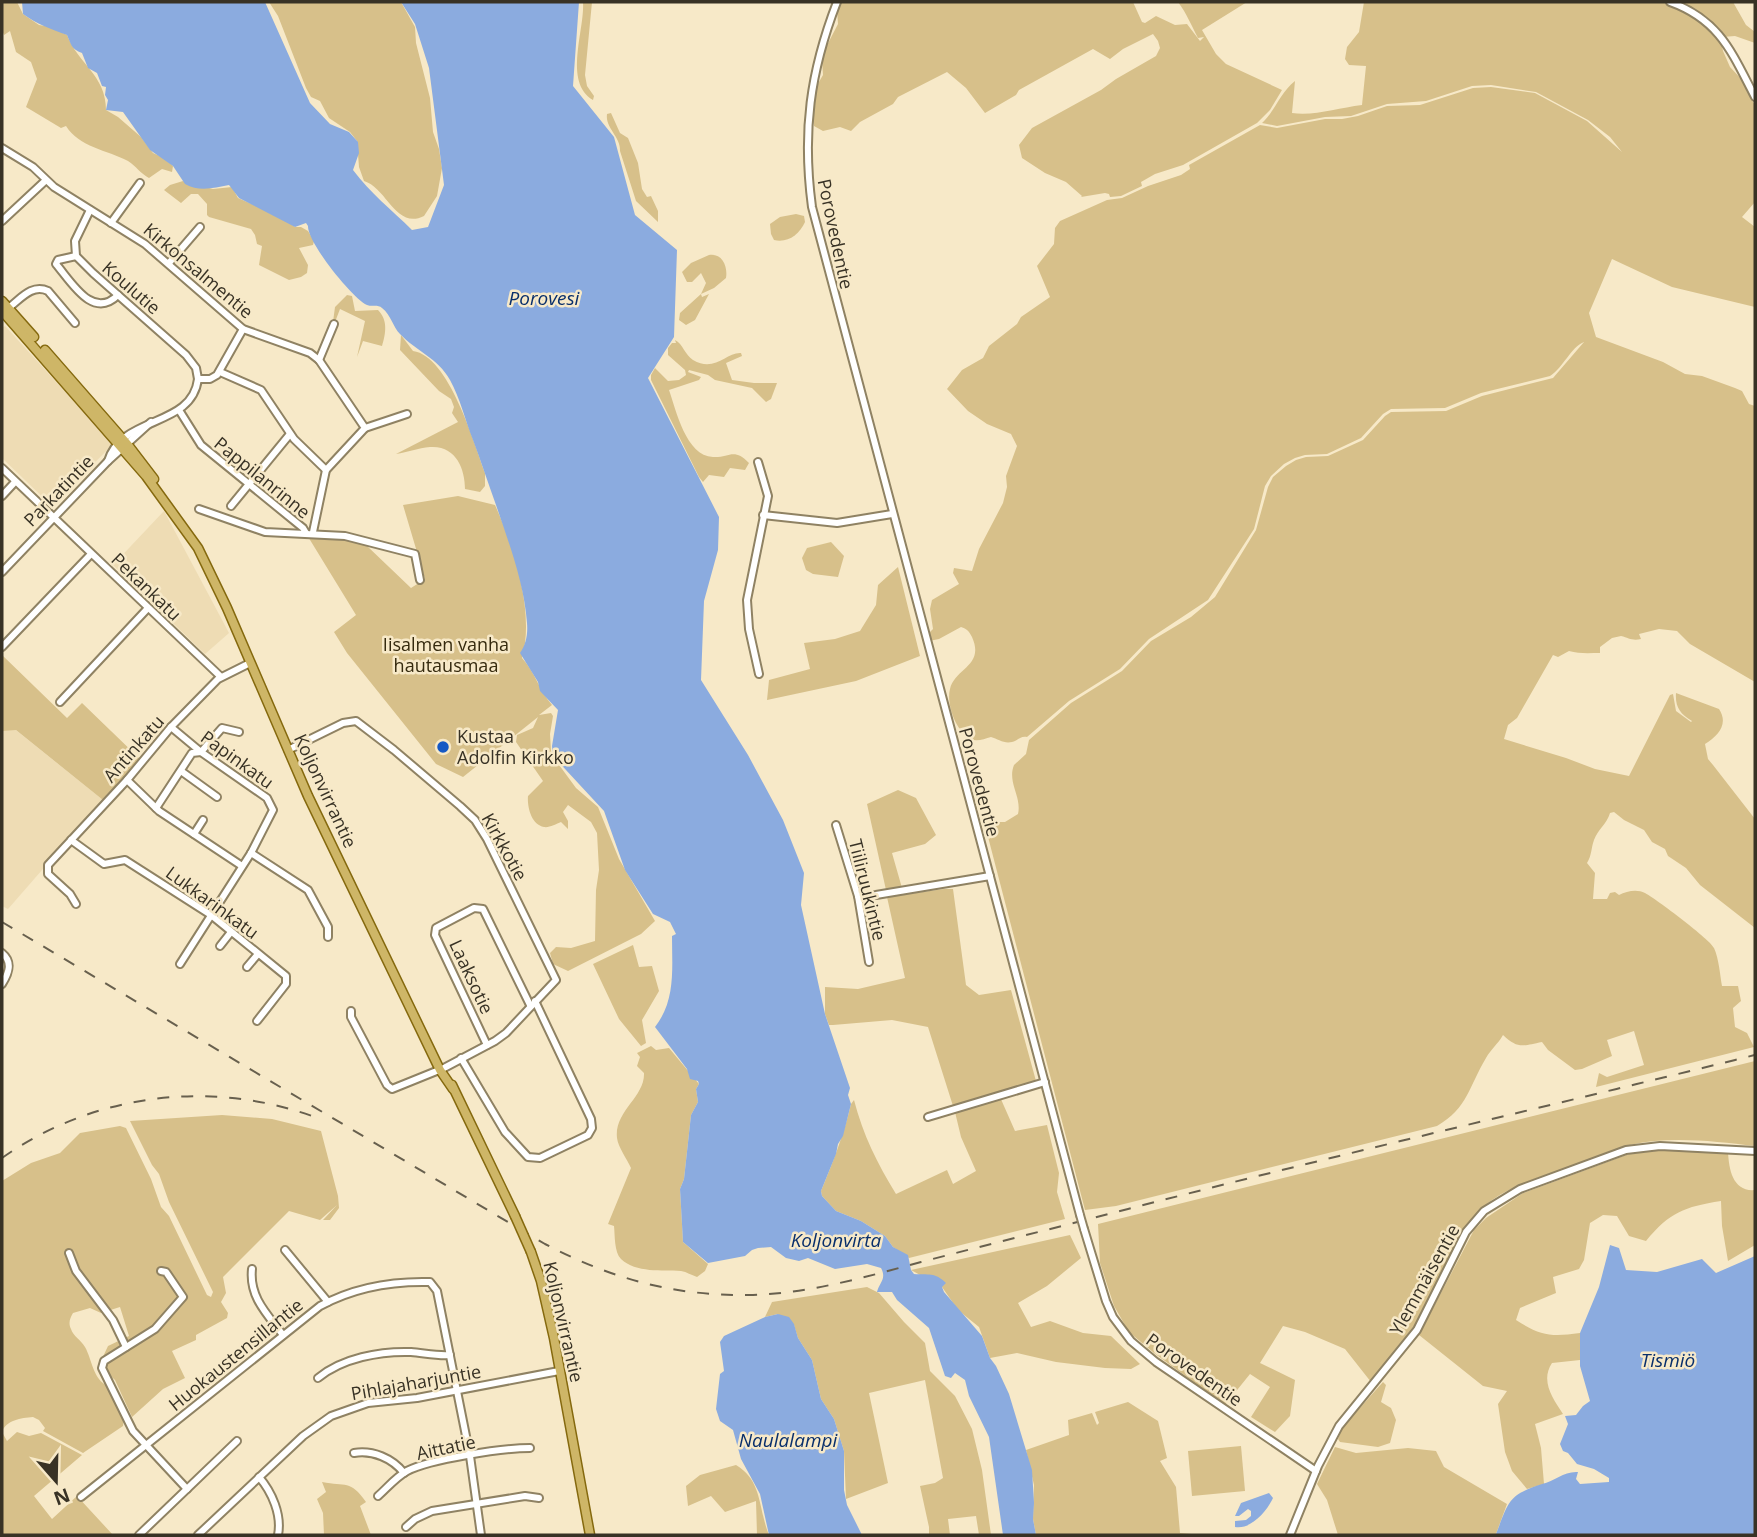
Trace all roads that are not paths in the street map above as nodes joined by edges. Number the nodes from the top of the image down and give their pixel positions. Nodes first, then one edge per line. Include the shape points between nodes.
1 (837, 2) edge
2 (1670, 2) edge
3 (1755, 97) edge
4 (2, 148) edge
5 (48, 183) junction
6 (140, 183) dead end
7 (90, 210) junction
8 (2, 221) edge
9 (111, 223) junction
10 (200, 227) dead end
11 (76, 256) junction
12 (169, 263) junction
13 (118, 295) junction
14 (2, 301) edge
15 (4, 313) edge
16 (75, 323) dead end
17 (334, 324) dead end
18 (243, 329) junction
19 (319, 360) junction
20 (220, 372) junction
21 (198, 379) junction
22 (179, 410) junction
23 (407, 414) dead end
24 (365, 428) junction
25 (290, 434) junction
26 (123, 444) junction
27 (758, 462) dead end
28 (2, 468) edge
29 (326, 470) junction
30 (15, 482) junction
31 (249, 484) junction
32 (2, 496) edge
33 (231, 506) dead end
34 (199, 509) dead end
35 (892, 514) junction
36 (762, 515) junction
37 (53, 518) junction
38 (309, 533) junction
39 (91, 554) junction
40 (2, 572) edge
41 (420, 580) dead end
42 (148, 608) junction
43 (2, 647) edge
44 (250, 663) junction
45 (759, 674) dead end
46 (220, 676) junction
47 (60, 702) dead end
48 (171, 727) junction
49 (239, 732) dead end
50 (288, 750) junction
51 (201, 752) junction
52 (181, 771) junction
53 (127, 780) junction
54 (217, 797) dead end
55 (156, 808) junction
56 (203, 820) dead end
57 (836, 825) dead end
58 (194, 834) junction
59 (71, 840) junction
60 (251, 853) junction
61 (242, 866) junction
62 (990, 876) junction
63 (858, 896) junction
64 (76, 904) dead end
65 (211, 915) junction
66 (231, 932) junction
67 (328, 937) dead end
68 (220, 946) dead end
69 (2, 953) edge
70 (258, 954) junction
71 (869, 962) dead end
72 (180, 964) dead end
73 (247, 967) dead end
74 (2, 984) edge
75 (532, 1003) junction
76 (351, 1011) dead end
77 (257, 1021) dead end
78 (487, 1045) junction
79 (459, 1059) junction
80 (441, 1068) junction
81 (1045, 1082) junction
82 (928, 1117) dead end
83 (1755, 1151) edge
84 (285, 1250) dead end
85 (69, 1253) dead end
86 (252, 1269) dead end
87 (161, 1271) dead end
88 (328, 1302) junction
89 (283, 1335) junction
90 (127, 1347) junction
91 (450, 1354) junction
92 (559, 1371) junction
93 (318, 1378) dead end
94 (457, 1391) junction
95 (237, 1441) dead end
96 (146, 1446) junction
97 (530, 1447) dead end
98 (354, 1453) dead end
99 (470, 1456) junction
100 (1316, 1471) junction
101 (404, 1473) junction
102 (259, 1477) junction
103 (187, 1489) junction
104 (378, 1496) dead end
105 (81, 1497) dead end
106 (539, 1498) dead end
107 (476, 1505) junction
108 (406, 1527) dead end
109 (139, 1535) edge
110 (198, 1535) edge
111 (278, 1535) edge
112 (481, 1535) edge
113 (590, 1535) edge
114 (1290, 1535) edge

1 - 35 street, Porovedentie via 812,83 808,175 823,252
2 - 3 street via 1710,24
4 - 5 street, Kirkonsalmentie via 33,167
5 - 7 street, Kirkonsalmentie
5 - 8 street
6 - 9 street
7 - 9 street, Kirkonsalmentie
7 - 11 street via 75,241
9 - 12 street, Kirkonsalmentie
10 - 12 street
11 - 13 street, Koulutie
11 - 13 street via 56,264 88,300 103,304
12 - 18 street, Kirkonsalmentie
13 - 21 street, Koulutie via 186,355
14 - 15 main road, Koljonvirrantie
15 - 16 street via 31,290 42,288
15 - 26 main road, Koljonvirrantie
17 - 19 street
18 - 19 street, Kirkonsalmentie
18 - 20 street
19 - 24 street
20 - 21 street via 214,378
20 - 25 street via 261,390
21 - 22 street via 193,397
22 - 26 street, Parkatintie via 151,422
22 - 31 street, Pappilanrinne via 201,445
23 - 24 street
24 - 29 street
25 - 29 street
25 - 31 street
26 - 37 street, Parkatintie via 110,452 107,461
26 - 44 main road, Koljonvirrantie via 171,502 211,575
27 - 36 street via 768,496
28 - 30 street, Pekankatu
29 - 38 street
30 - 32 street
30 - 37 street, Pekankatu
31 - 33 street
31 - 38 street, Pappilanrinne
34 - 38 street via 265,532
35 - 36 street via 837,523
35 - 62 street, Porovedentie
36 - 45 street via 747,600
37 - 39 street, Pekankatu
37 - 40 street, Parkatintie
38 - 41 street via 345,536 415,554
39 - 42 street, Pekankatu
39 - 43 street
42 - 46 street, Pekankatu
42 - 47 street
44 - 46 street, Antinkatu
44 - 50 main road, Koljonvirrantie
46 - 48 street, Antinkatu
48 - 51 street, Papinkatu
48 - 53 street, Antinkatu
49 - 51 street via 222,728
50 - 75 street, Kirkkotie via 356,721 475,820 556,980
50 - 80 main road, Koljonvirrantie
51 - 52 street via 192,753
51 - 60 street, Papinkatu via 271,802 273,810
52 - 54 street
52 - 55 street
53 - 55 street
53 - 59 street, Antinkatu
55 - 58 street
56 - 58 street
57 - 63 street, Tiiliruukintie
58 - 61 street
59 - 64 street, Antinkatu via 48,865 48,874
59 - 65 street, Lukkarinkatu via 104,864 125,860
60 - 61 street, Papinkatu
60 - 67 street via 308,890 328,927
61 - 65 street, Papinkatu
62 - 63 street
62 - 81 street, Porovedentie
63 - 71 street, Tiiliruukintie
65 - 66 street, Lukkarinkatu
65 - 72 street, Papinkatu
66 - 68 street
66 - 70 street, Lukkarinkatu
69 - 74 street via 9,971
70 - 73 street
70 - 77 street, Lukkarinkatu via 286,984
75 - 78 street via 502,1037
75 - 78 street, Laaksotie via 485,911 474,908 439,926 435,933
75 - 79 street via 591,1119 588,1135 540,1158 528,1157 505,1132
76 - 80 street via 389,1087
78 - 79 street
79 - 80 street
80 - 92 main road, Koljonvirrantie, bridge via 531,1252
81 - 82 street
81 - 100 street, Porovedentie, bridge via 1113,1317 1130,1341 1163,1367
83 - 100 street, Ylemmäisentie via 1660,1146 1626,1150 1520,1189 1492,1205 1466,1232 1417,1330 1339,1426
84 - 88 street
85 - 90 street
86 - 89 street via 254,1296
87 - 90 street via 183,1297 155,1329
88 - 89 street, Huokaustensillantie
88 - 91 street, Huokaustensillantie via 374,1287 430,1282 437,1291
89 - 96 street, Huokaustensillantie
90 - 96 street via 104,1361 102,1368 133,1431
91 - 93 street via 378,1355 342,1364
91 - 94 street
92 - 94 street, Pihlajaharjuntie
92 - 113 main road, Koljonvirrantie
94 - 99 street
94 - 102 street, Pihlajaharjuntie via 368,1403 331,1416
95 - 103 street
96 - 103 street
96 - 105 street, Huokaustensillantie
97 - 99 street, Aittatie
98 - 101 street via 386,1458
99 - 101 street, Aittatie
99 - 107 street
100 - 114 street, Ylemmäisentie
101 - 104 street, Aittatie
102 - 110 street, Pihlajaharjuntie
102 - 111 street via 276,1508
103 - 109 street
106 - 107 street via 525,1496
107 - 108 street via 432,1511
107 - 112 street

